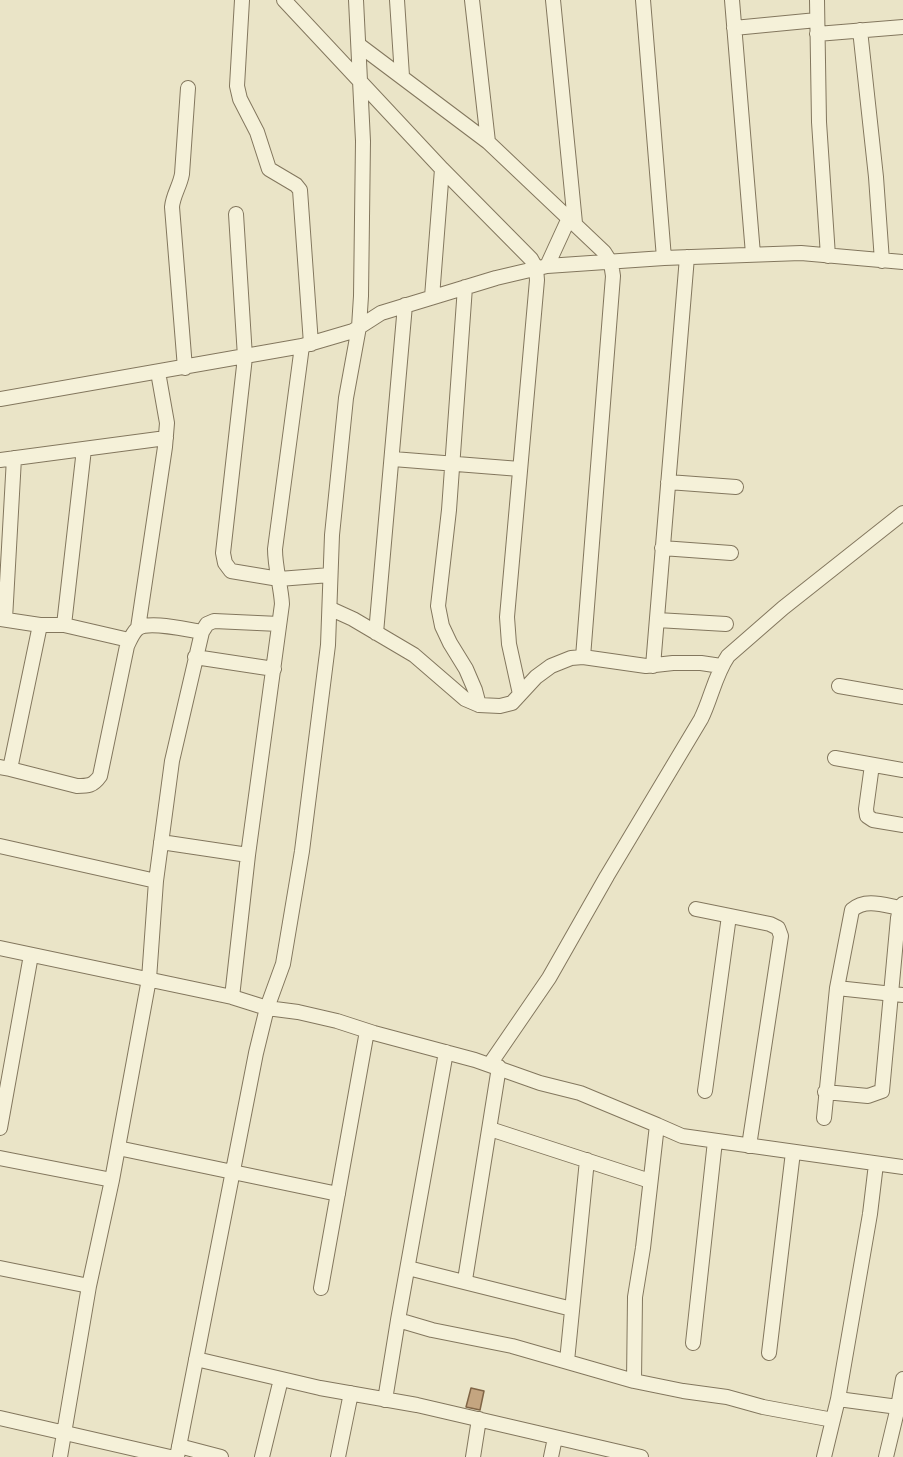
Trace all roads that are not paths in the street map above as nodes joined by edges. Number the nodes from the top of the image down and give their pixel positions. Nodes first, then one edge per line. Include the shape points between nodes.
1 (242, 0) edge
2 (284, 0) edge
3 (356, 0) edge
4 (397, 0) edge
5 (472, 0) edge
6 (553, 0) edge
7 (643, 0) edge
8 (732, 0) edge
9 (817, 0) edge
10 (817, 27) junction
11 (903, 27) edge
12 (734, 28) junction
13 (860, 30) junction
14 (359, 45) junction
15 (402, 76) junction
16 (359, 78) junction
17 (188, 88) dead end
18 (488, 142) junction
19 (442, 169) junction
20 (236, 214) dead end
21 (572, 220) junction
22 (753, 254) junction
23 (828, 256) junction
24 (687, 257) junction
25 (664, 258) junction
26 (882, 261) junction
27 (611, 262) junction
28 (903, 262) edge
29 (541, 267) junction
30 (465, 287) junction
31 (432, 297) junction
32 (405, 305) junction
33 (359, 327) junction
34 (306, 345) junction
35 (245, 357) junction
36 (185, 368) junction
37 (158, 372) junction
38 (0, 399) edge
39 (166, 438) junction
40 (84, 449) junction
41 (7, 459) edge
42 (393, 459) junction
43 (452, 465) junction
44 (520, 470) junction
45 (668, 482) junction
46 (736, 487) dead end
47 (903, 513) edge
48 (663, 548) junction
49 (731, 553) dead end
50 (330, 575) junction
51 (279, 579) junction
52 (331, 609) junction
53 (2, 619) edge
54 (657, 620) junction
55 (279, 624) junction
56 (726, 624) dead end
57 (40, 625) junction
58 (64, 625) junction
59 (138, 628) junction
60 (202, 632) junction
61 (376, 633) junction
62 (129, 640) junction
63 (195, 657) junction
64 (583, 657) junction
65 (653, 666) junction
66 (721, 666) junction
67 (274, 669) junction
68 (839, 687) dead end
69 (520, 694) junction
70 (903, 697) edge
71 (479, 705) junction
72 (835, 758) dead end
73 (872, 765) junction
74 (5, 768) edge
75 (903, 770) edge
76 (903, 825) edge
77 (161, 842) junction
78 (0, 846) edge
79 (248, 855) junction
80 (156, 881) junction
81 (901, 906) edge
82 (696, 909) dead end
83 (729, 916) junction
84 (0, 948) edge
85 (31, 955) junction
86 (149, 979) junction
87 (837, 988) junction
88 (898, 995) edge
89 (232, 997) junction
90 (267, 1008) junction
91 (367, 1031) junction
92 (446, 1052) junction
93 (494, 1066) junction
94 (705, 1091) dead end
95 (825, 1092) junction
96 (824, 1118) dead end
97 (657, 1125) junction
98 (0, 1128) edge
99 (490, 1129) junction
100 (715, 1141) junction
101 (749, 1146) junction
102 (118, 1148) junction
103 (794, 1152) junction
104 (0, 1158) edge
105 (587, 1160) junction
106 (876, 1164) junction
107 (903, 1167) edge
108 (233, 1173) junction
109 (112, 1180) junction
110 (650, 1181) junction
111 (338, 1194) junction
112 (0, 1268) edge
113 (408, 1268) junction
114 (465, 1280) junction
115 (89, 1286) junction
116 (321, 1288) dead end
117 (572, 1309) junction
118 (398, 1320) junction
119 (693, 1343) dead end
120 (769, 1353) dead end
121 (196, 1359) junction
122 (567, 1361) junction
123 (280, 1379) junction
124 (903, 1379) edge
125 (634, 1381) junction
126 (351, 1393) junction
127 (838, 1399) junction
128 (385, 1400) junction
129 (900, 1408) edge
130 (0, 1418) edge
131 (479, 1419) junction
132 (833, 1420) junction
133 (63, 1433) junction
134 (555, 1438) junction
135 (178, 1451) edge
136 (623, 1455) edge
137 (60, 1457) edge
138 (170, 1457) edge
139 (221, 1457) edge
140 (262, 1457) edge
141 (338, 1457) edge
142 (473, 1457) edge
143 (551, 1457) edge
144 (641, 1457) edge
145 (824, 1457) edge
146 (886, 1457) edge

1 - 34 street via 237,86 240,99 257,132 269,169 300,190
2 - 16 street
3 - 14 street
4 - 15 street
5 - 18 street
6 - 21 street
7 - 25 street
8 - 12 street
9 - 10 street
10 - 12 street
10 - 13 street
10 - 23 street
11 - 13 street
12 - 22 street
13 - 26 street
14 - 15 street
14 - 16 street
15 - 18 street
16 - 19 street
16 - 33 street via 363,141
17 - 36 street via 181,182 172,207
18 - 21 street
19 - 29 street
19 - 31 street
20 - 35 street
21 - 27 street
21 - 29 street
22 - 23 street
22 - 24 street
23 - 26 street
24 - 25 street
24 - 45 street
25 - 27 street
26 - 28 street
27 - 29 street
27 - 64 street via 602,435
29 - 30 street
29 - 44 street
30 - 31 street
30 - 43 street
31 - 32 street
32 - 33 street via 381,313
32 - 42 street
33 - 34 street
33 - 50 street via 346,398
34 - 35 street
34 - 51 street via 275,549
35 - 36 street
35 - 51 street via 223,553 231,571
36 - 37 street
37 - 38 street
37 - 39 street
39 - 40 street
39 - 59 street
40 - 41 street
40 - 58 street
41 - 53 street
42 - 43 street
42 - 61 street
43 - 44 street
43 - 71 street via 438,606 442,626 476,690
44 - 69 street via 507,617
45 - 46 street
45 - 48 street
47 - 66 street via 757,630
48 - 49 street
48 - 54 street
50 - 51 street
50 - 52 street
51 - 55 street
52 - 61 street
52 - 90 street via 302,851 283,964
53 - 57 street
54 - 56 street
54 - 65 street
55 - 60 street via 214,621
55 - 67 street
57 - 58 street
57 - 74 street
58 - 62 street
59 - 60 street via 148,625
59 - 62 street
60 - 63 street
61 - 71 street via 414,655 465,699
62 - 74 street via 100,776 94,784 77,786
63 - 67 street
63 - 77 street via 172,762
64 - 65 street
64 - 69 street via 551,666
65 - 66 street
66 - 93 street via 701,719
67 - 79 street
68 - 70 street
69 - 71 street via 506,705
72 - 73 street
73 - 75 street
73 - 76 street via 867,816
77 - 79 street
77 - 80 street
78 - 80 street
79 - 89 street
80 - 86 street
81 - 87 street via 866,903 852,910
81 - 88 street
82 - 83 street
83 - 94 street
83 - 101 street via 770,924 778,928 781,936
84 - 85 street
85 - 86 street
85 - 98 street
86 - 89 street
86 - 102 street
87 - 88 street
87 - 95 street
88 - 95 street via 882,1091 868,1096
89 - 90 street
90 - 91 street via 298,1012
90 - 108 street
91 - 92 street
91 - 111 street
92 - 93 street
92 - 113 street
93 - 97 street via 580,1093
93 - 99 street
95 - 96 street
97 - 100 street via 682,1136
97 - 110 street
99 - 105 street
99 - 114 street
100 - 101 street
100 - 119 street
101 - 103 street
102 - 108 street
102 - 109 street
103 - 106 street
103 - 120 street
104 - 109 street
105 - 110 street
105 - 117 street
106 - 107 street
106 - 127 street
108 - 111 street
108 - 121 street
109 - 115 street
110 - 125 street via 635,1297
111 - 116 street
112 - 115 street
113 - 114 street
113 - 118 street
114 - 117 street
115 - 133 street
117 - 122 street
118 - 122 street
118 - 128 street
121 - 123 street
121 - 135 street
122 - 125 street
123 - 126 street
123 - 140 street
124 - 129 street
125 - 132 street
126 - 128 street
126 - 141 street
127 - 129 street
127 - 132 street
128 - 131 street
129 - 146 street
130 - 133 street
131 - 134 street
131 - 142 street
132 - 145 street
133 - 137 street
133 - 138 street
134 - 136 street
134 - 143 street
135 - 139 street
136 - 144 street

